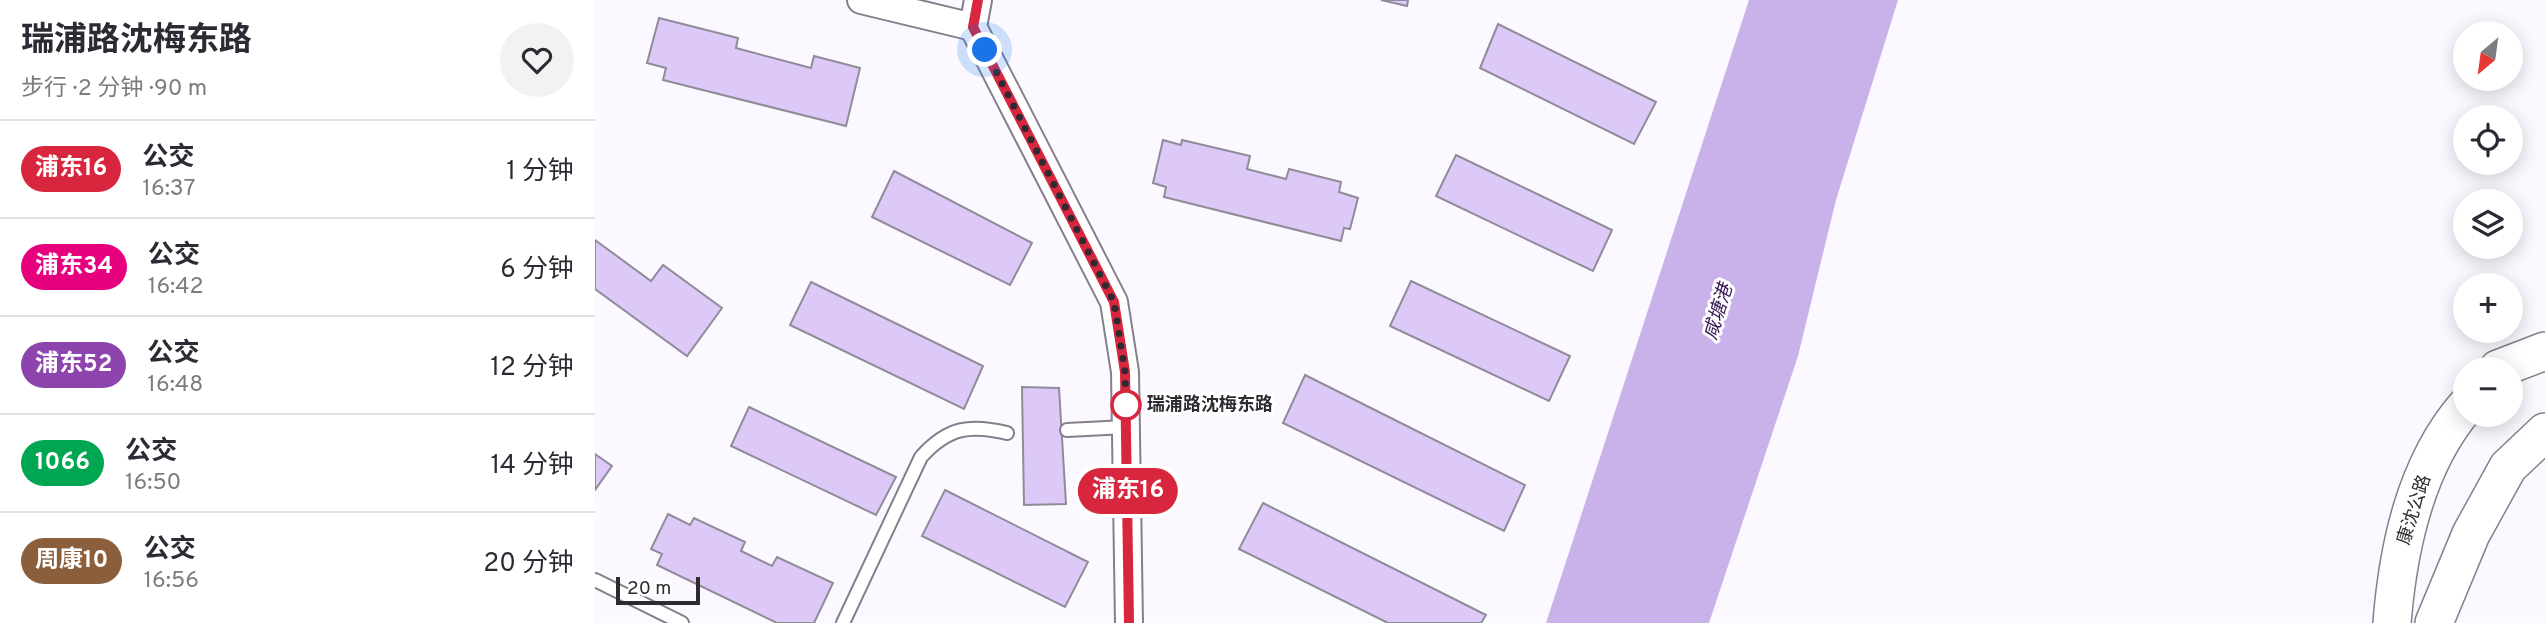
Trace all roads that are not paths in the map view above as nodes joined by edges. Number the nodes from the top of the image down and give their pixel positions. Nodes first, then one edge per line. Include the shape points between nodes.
1 (861, 0) edge
2 (978, 0) edge
3 (973, 27) junction
4 (2545, 351) edge
5 (2523, 359) edge
6 (2453, 421) edge
7 (1126, 426) junction
8 (1067, 429) dead end
9 (2545, 432) edge
10 (1007, 433) dead end
11 (595, 580) edge
12 (682, 623) edge
13 (843, 623) edge
14 (1129, 623) edge
15 (2392, 623) edge
16 (2434, 623) edge

1 - 3 street
2 - 3 street
3 - 7 street via 1114,302 1125,372
4 - 5 main road
6 - 15 main road, 康沈公路 via 2444,432 2413,505 2396,572
7 - 8 lane
7 - 14 street
9 - 16 main road via 2508,467 2471,534
10 - 13 lane via 978,426 934,443 921,457
11 - 12 lane

